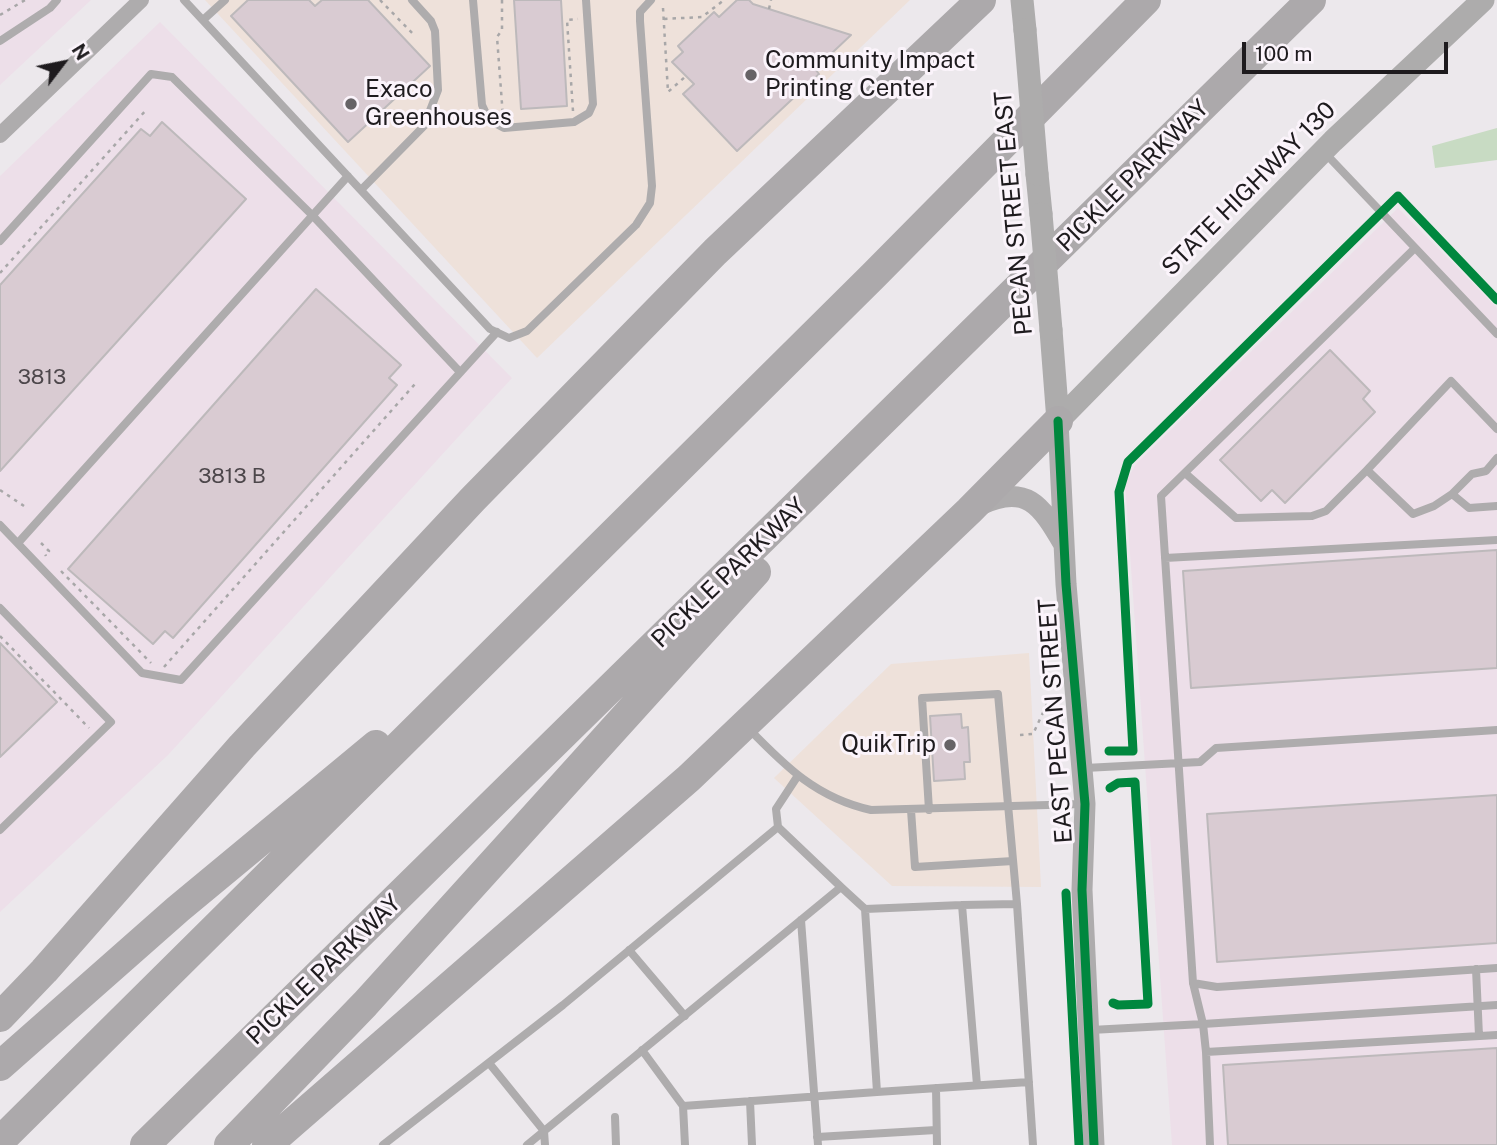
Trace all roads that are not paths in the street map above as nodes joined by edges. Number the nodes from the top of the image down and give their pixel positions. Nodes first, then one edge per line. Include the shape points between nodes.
1 (57, 0) edge
2 (141, 0) edge
3 (184, 0) edge
4 (225, 0) edge
5 (412, 0) edge
6 (473, 0) edge
7 (586, 0) edge
8 (650, 0) edge
9 (981, 0) edge
10 (1022, 0) edge
11 (1146, 0) edge
12 (1311, 0) edge
13 (1483, 0) edge
14 (203, 20) junction
15 (0, 41) edge
16 (0, 135) edge
17 (1323, 151) junction
18 (348, 176) junction
19 (360, 190) junction
20 (313, 216) junction
21 (0, 241) edge
22 (1415, 248) junction
23 (497, 332) junction
24 (1497, 334) edge
25 (961, 345) junction
26 (460, 372) junction
27 (1058, 421) junction
28 (1497, 429) edge
29 (1497, 458) edge
30 (1367, 470) junction
31 (1185, 473) junction
32 (1452, 494) junction
33 (1497, 506) edge
34 (968, 511) junction
35 (0, 524) edge
36 (1497, 540) edge
37 (18, 543) junction
38 (1064, 545) junction
39 (1166, 558) junction
40 (0, 608) edge
41 (525, 622) junction
42 (744, 725) junction
43 (1497, 730) edge
44 (1179, 764) junction
45 (1082, 768) junction
46 (797, 777) junction
47 (1085, 804) junction
48 (1009, 807) junction
49 (984, 808) junction
50 (941, 809) junction
51 (960, 809) junction
52 (911, 810) junction
53 (929, 810) junction
54 (961, 818) dead end
55 (985, 818) dead end
56 (942, 819) dead end
57 (778, 827) junction
58 (0, 830) edge
59 (1013, 861) junction
60 (841, 887) junction
61 (1017, 904) junction
62 (962, 905) junction
63 (865, 909) junction
64 (801, 920) junction
65 (629, 950) junction
66 (1497, 968) edge
67 (1476, 969) junction
68 (1193, 983) junction
69 (1497, 1005) edge
70 (1478, 1006) junction
71 (684, 1016) junction
72 (0, 1017) edge
73 (1203, 1024) junction
74 (1088, 1030) junction
75 (1497, 1035) edge
76 (1479, 1036) junction
77 (642, 1051) junction
78 (1206, 1052) junction
79 (489, 1063) junction
80 (0, 1066) edge
81 (1029, 1082) junction
82 (977, 1085) junction
83 (936, 1088) junction
84 (877, 1091) junction
85 (814, 1096) junction
86 (750, 1101) junction
87 (683, 1106) junction
88 (615, 1117) dead end
89 (936, 1130) junction
90 (544, 1131) junction
91 (0, 1141) edge
92 (818, 1141) edge
93 (145, 1145) edge
94 (229, 1145) edge
95 (267, 1145) edge
96 (383, 1145) edge
97 (527, 1145) edge
98 (545, 1145) edge
99 (616, 1145) edge
100 (685, 1145) edge
101 (752, 1145) edge
102 (937, 1145) edge
103 (1033, 1145) edge
104 (1094, 1145) edge
105 (1210, 1145) edge

1 - 15 lane
2 - 16 street
3 - 14 lane
4 - 14 lane
5 - 19 lane via 435,31 438,90 424,126
6 - 7 lane via 482,104 489,120 504,128 574,122 589,113 593,104
8 - 23 lane via 640,12 650,203 527,331 509,338
9 - 72 highway via 715,252 473,499 242,746
10 - 27 main road, PECAN STREET EAST, bridge
11 - 41 highway
12 - 25 highway, PICKLE PARKWAY
13 - 17 main road, STATE HIGHWAY 130
14 - 18 lane
17 - 22 lane
17 - 27 main road, STATE HIGHWAY 130
18 - 19 lane
18 - 20 lane
19 - 23 lane
20 - 21 lane via 172,78 151,74
20 - 26 lane
20 - 37 lane
22 - 24 lane
22 - 31 lane
23 - 26 lane
25 - 93 highway, PICKLE PARKWAY
25 - 94 highway via 365,1004
26 - 37 lane via 181,680 142,673
27 - 34 highway
27 - 38 street, EAST PECAN STREET
28 - 30 lane via 1451,381
29 - 32 lane
30 - 31 lane via 1326,511 1312,516 1248,518 1236,518
30 - 32 lane via 1413,514
31 - 39 lane via 1161,496
32 - 33 lane via 1469,508
34 - 38 street via 998,497 1032,501
34 - 42 highway
35 - 37 lane
36 - 39 lane
38 - 45 street, EAST PECAN STREET
39 - 44 lane
40 - 58 lane via 111,722
41 - 80 highway via 178,909
41 - 91 highway
42 - 46 lane
42 - 95 highway
43 - 44 lane via 1216,748 1200,762
44 - 45 lane
44 - 68 lane
45 - 47 street, EAST PECAN STREET
46 - 52 lane via 848,805
46 - 57 lane via 776,809
47 - 48 lane
47 - 74 street, EAST PECAN STREET via 1082,890
48 - 49 lane
48 - 53 lane via 998,694 922,698
48 - 59 lane
49 - 51 lane
49 - 55 lane
50 - 51 lane
50 - 53 lane
50 - 56 lane
51 - 54 lane
52 - 53 lane
52 - 59 lane via 915,867 988,858
57 - 60 lane
57 - 65 lane
59 - 61 lane
60 - 63 lane
60 - 64 lane
61 - 62 lane
61 - 81 lane
62 - 63 lane
62 - 82 lane
63 - 84 lane
64 - 71 lane
64 - 85 lane
65 - 71 lane
65 - 79 lane
66 - 67 lane
67 - 68 lane via 1217,987
67 - 70 lane
68 - 73 lane
69 - 70 lane
70 - 73 lane
70 - 76 lane
71 - 77 lane
73 - 74 lane
73 - 78 lane
74 - 104 street, EAST PECAN STREET
75 - 76 lane
76 - 78 lane
77 - 87 lane
77 - 90 lane
78 - 105 lane
79 - 90 lane
79 - 96 lane
81 - 82 lane
81 - 103 lane
82 - 83 lane
83 - 84 lane
83 - 89 lane
84 - 85 lane
85 - 86 lane
85 - 92 lane
86 - 87 lane
86 - 101 lane
87 - 100 lane
88 - 99 lane
89 - 92 lane
89 - 102 lane
90 - 97 lane
90 - 98 lane

